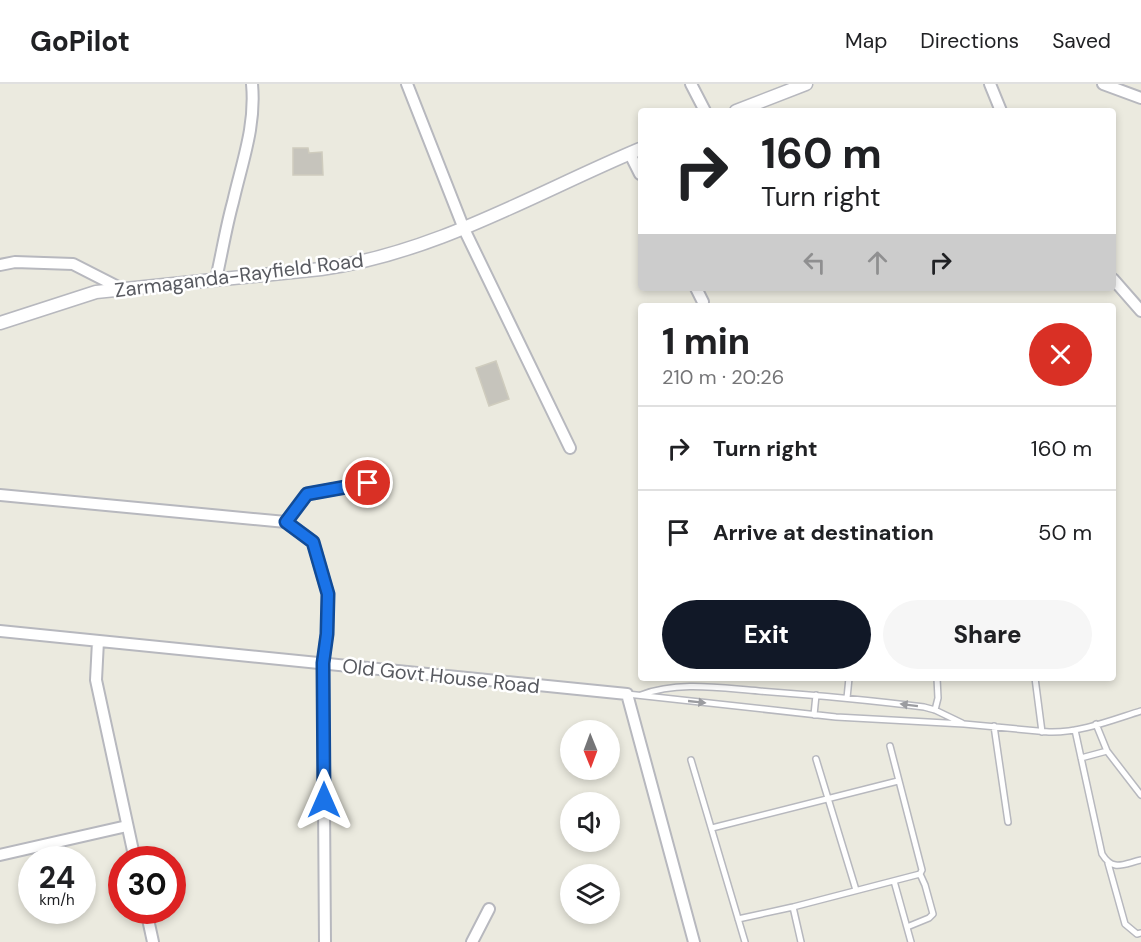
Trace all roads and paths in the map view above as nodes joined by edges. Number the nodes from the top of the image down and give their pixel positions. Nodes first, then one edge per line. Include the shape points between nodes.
1 (252, 84) edge
2 (407, 84) edge
3 (691, 84) edge
4 (806, 84) edge
5 (990, 84) edge
6 (1102, 84) edge
7 (1141, 98) edge
8 (703, 108) edge
9 (744, 108) edge
10 (1000, 108) edge
11 (635, 152) edge
12 (464, 229) junction
13 (0, 265) edge
14 (216, 279) junction
15 (1116, 282) edge
16 (122, 289) junction
17 (698, 291) edge
18 (703, 302) dead end
19 (1141, 311) edge
20 (0, 323) edge
21 (570, 448) dead end
22 (368, 483) dead end
23 (0, 495) edge
24 (286, 522) junction
25 (0, 631) edge
26 (98, 641) junction
27 (323, 663) junction
28 (849, 681) edge
29 (937, 681) edge
30 (1035, 681) edge
31 (627, 694) junction
32 (816, 695) junction
33 (639, 696) junction
34 (847, 698) junction
35 (935, 710) junction
36 (1141, 711) edge
37 (814, 715) junction
38 (964, 724) junction
39 (1096, 724) junction
40 (994, 726) junction
41 (1075, 730) junction
42 (1042, 732) junction
43 (891, 746) dead end
44 (1107, 751) junction
45 (1081, 758) junction
46 (816, 759) dead end
47 (691, 760) dead end
48 (898, 782) junction
49 (1141, 795) edge
50 (829, 800) junction
51 (1008, 822) dead end
52 (128, 826) junction
53 (712, 828) junction
54 (132, 846) edge
55 (0, 855) edge
56 (1141, 860) edge
57 (1108, 863) junction
58 (920, 874) junction
59 (894, 881) junction
60 (856, 890) junction
61 (793, 907) junction
62 (489, 909) dead end
63 (738, 919) junction
64 (149, 924) edge
65 (907, 927) junction
66 (1141, 933) edge
67 (153, 942) edge
68 (325, 942) edge
69 (472, 942) edge
70 (694, 942) edge
71 (745, 942) edge
72 (801, 942) edge
73 (911, 942) edge

1 - 14 street via 252,126
2 - 12 street
3 - 8 street
4 - 9 street
5 - 10 street
6 - 7 street
11 - 12 street, Zarmaganda-Rayfield Road
12 - 14 street, Zarmaganda-Rayfield Road via 357,264
12 - 21 street
13 - 16 street via 73,264
14 - 16 street, Zarmaganda-Rayfield Road
15 - 19 street
16 - 20 street, Zarmaganda-Rayfield Road via 96,292
17 - 18 street
22 - 24 street via 307,494
23 - 24 street
24 - 27 street via 313,542 328,594
25 - 26 street, Old Govt House Road
26 - 27 street, Old Govt House Road
26 - 52 street via 96,680
27 - 31 street, Old Govt House Road
27 - 68 street
28 - 34 lane
29 - 35 lane
30 - 42 lane
31 - 33 lane
31 - 70 street
32 - 33 lane via 691,686 658,689
32 - 34 lane
32 - 37 lane
33 -> 37 lane
35 -> 34 lane
35 - 38 lane
36 - 39 lane
37 - 38 lane
38 - 40 lane
39 - 41 lane
39 - 44 lane
40 - 42 lane
40 - 51 lane
41 - 42 lane
41 - 45 lane
43 - 48 lane
44 - 45 lane
44 - 49 lane
45 - 57 lane via 1102,854
46 - 50 lane
47 - 53 lane
48 - 50 lane
48 - 58 lane
50 - 53 lane
50 - 60 lane
52 - 54 street
52 - 55 street
53 - 63 lane
56 - 57 lane via 1116,866
57 - 66 lane via 1125,924
58 - 59 lane
58 - 65 lane via 933,914
59 - 60 lane
59 - 65 lane
60 - 61 lane
61 - 63 lane
61 - 72 lane
62 - 69 street
63 - 71 lane
64 - 67 street
65 - 73 lane

